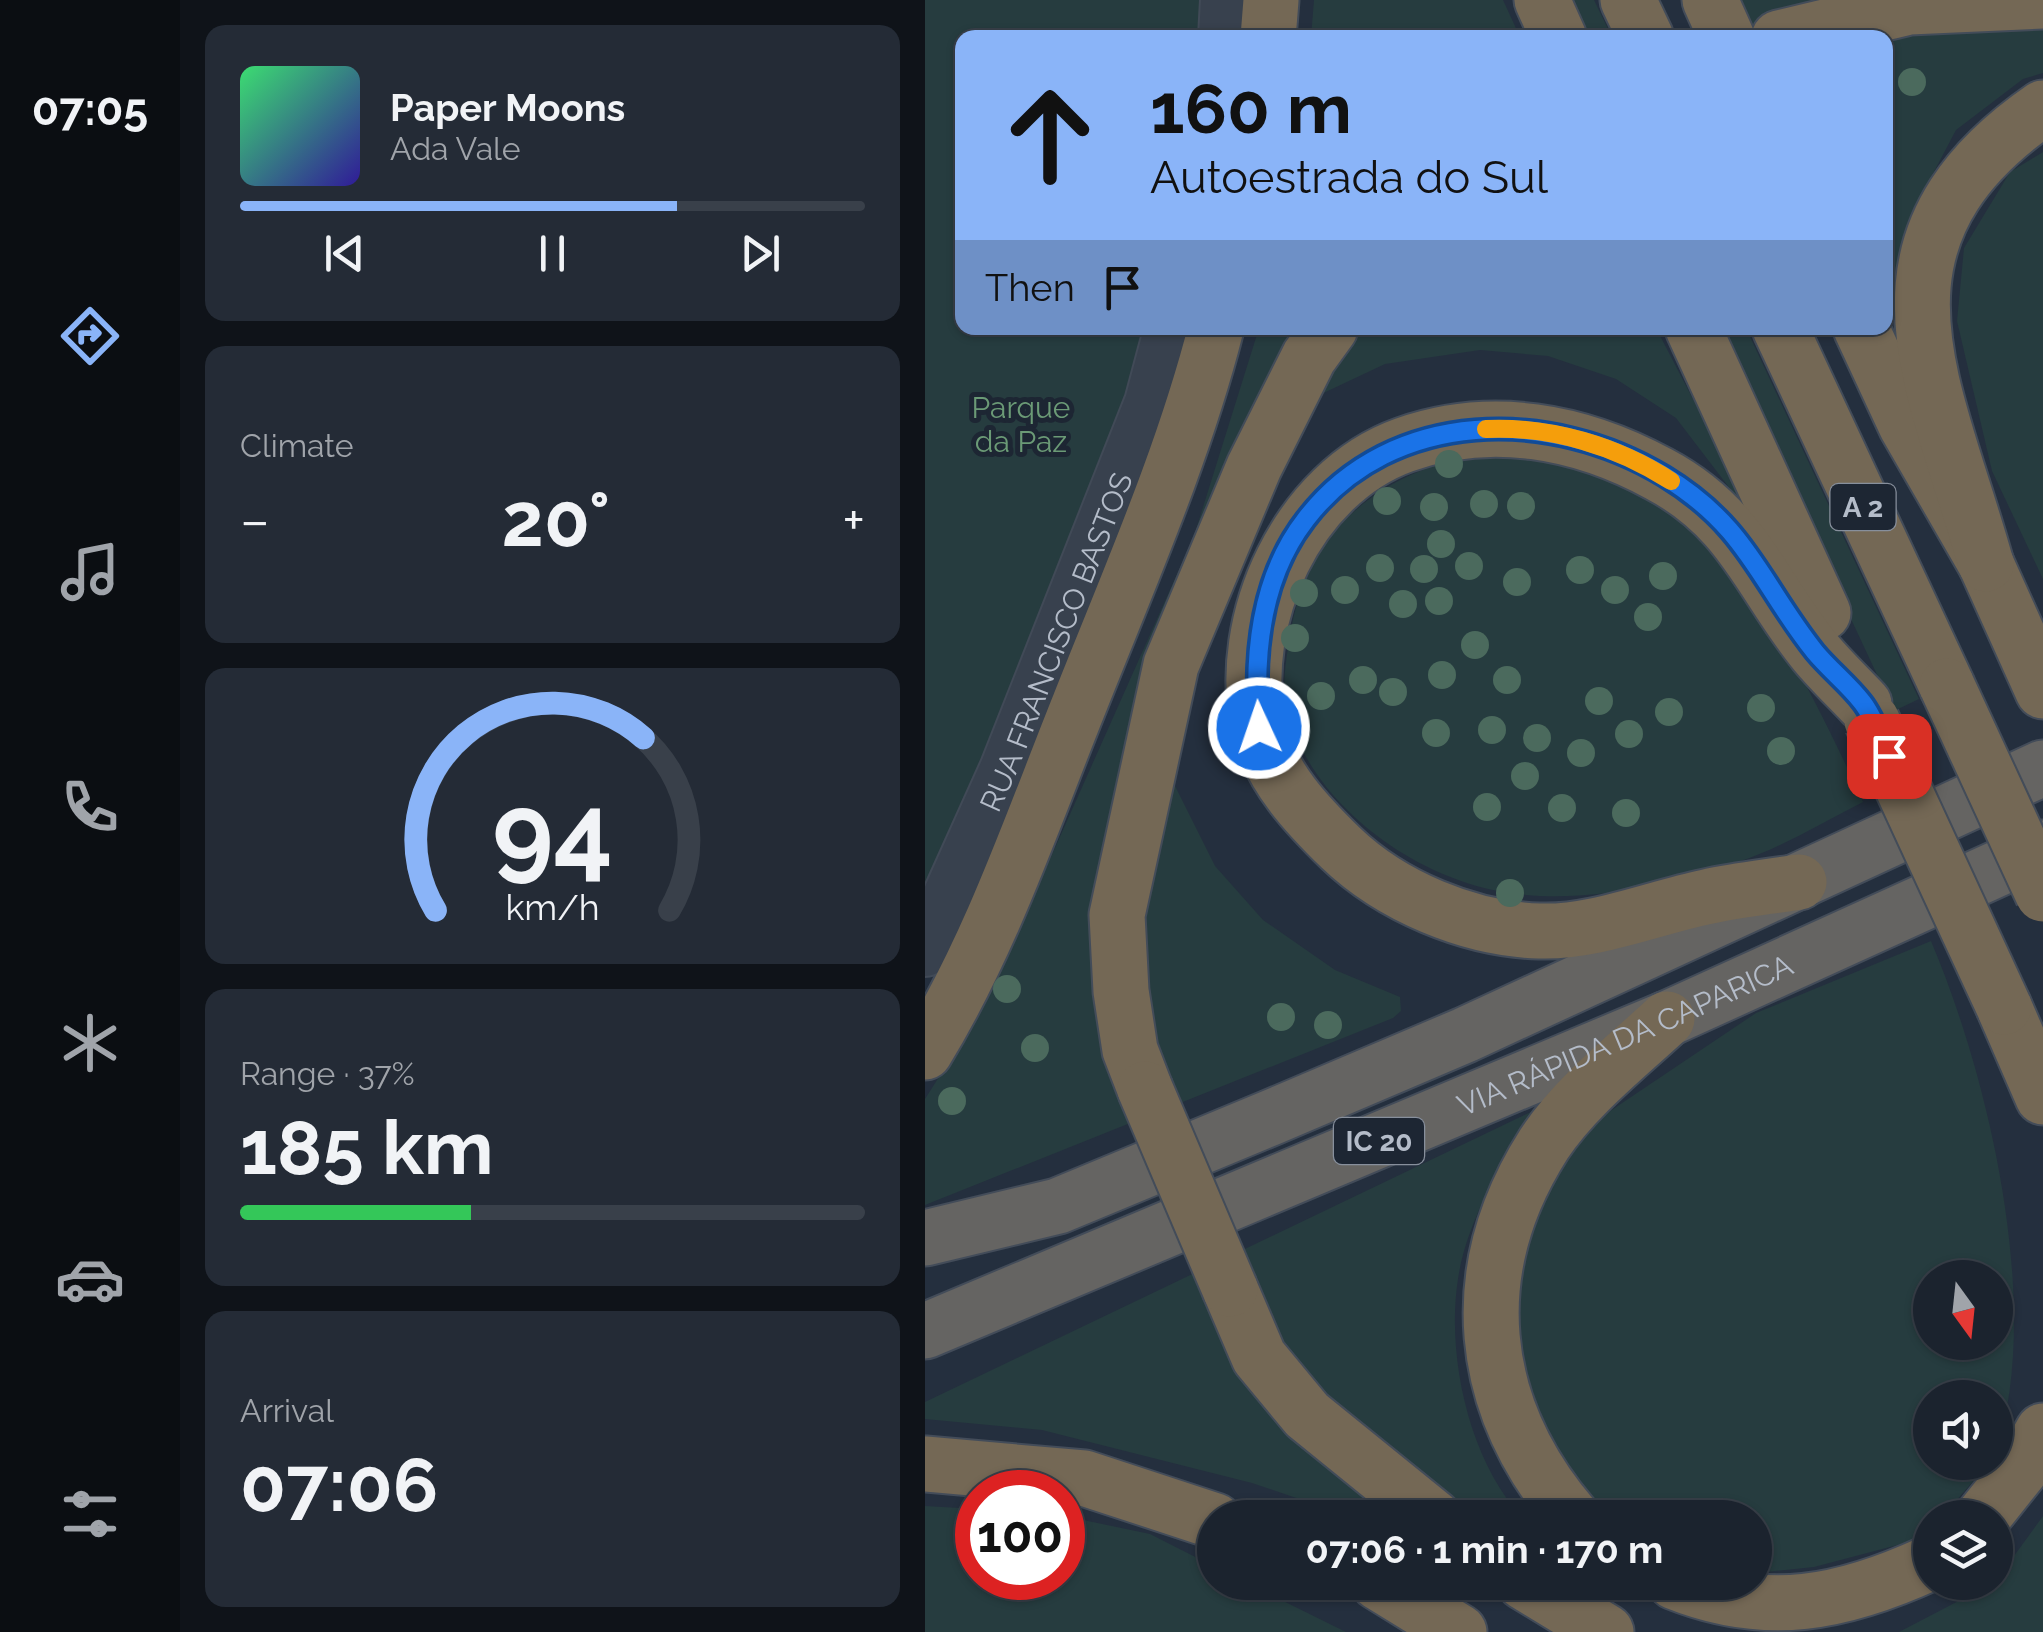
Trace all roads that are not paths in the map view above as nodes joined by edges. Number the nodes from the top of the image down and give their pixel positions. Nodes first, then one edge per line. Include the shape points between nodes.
1 (1227, 0) edge
2 (1271, 0) edge
3 (1542, 0) edge
4 (2043, 1) edge
5 (1225, 30) edge
6 (1269, 30) edge
7 (1555, 30) edge
8 (1798, 30) edge
9 (2043, 108) edge
10 (1169, 335) edge
11 (1215, 335) edge
12 (1325, 335) edge
13 (1696, 335) edge
14 (1783, 335) edge
15 (1864, 335) edge
16 (1986, 564) junction
17 (2035, 675) edge
18 (1868, 712) junction
19 (2043, 768) edge
20 (2043, 848) edge
21 (1799, 882) junction
22 (2043, 894) edge
23 (925, 950) edge
24 (1667, 1019) junction
25 (925, 1052) edge
26 (2043, 1097) edge
27 (1058, 1206) junction
28 (925, 1238) edge
29 (1091, 1264) junction
30 (925, 1276) edge
31 (925, 1332) edge
32 (925, 1364) edge
33 (2043, 1431) edge
34 (925, 1464) edge
35 (1411, 1500) edge
36 (1558, 1500) edge
37 (1997, 1500) edge
38 (1197, 1515) edge
39 (1913, 1570) edge
40 (1407, 1600) edge
41 (1554, 1600) edge
42 (1746, 1600) edge
43 (1459, 1632) edge
44 (1607, 1632) edge

1 - 5 street
2 - 6 highway
3 - 7 highway
4 - 8 highway via 1909,7
9 - 16 highway via 1999,138 1958,184 1936,233 1922,290 1923,356 1933,400
10 - 23 street, RUA FRANCISCO BASTOS via 1151,403 1006,770
11 - 25 highway via 1165,487 1010,878
12 - 35 highway, bridge via 1254,467 1171,665 1117,915 1121,991 1145,1088 1259,1357 1307,1416
13 - 18 highway, A 2
14 - 22 highway, A 2, bridge
15 - 16 highway via 1905,425
16 - 17 highway
18 - 21 highway via 1815,651 1722,520 1661,474 1607,449 1540,430 1471,429 1401,445 1306,519 1270,590 1256,692 1259,728 1273,764 1319,826 1388,885 1492,925 1541,931
18 - 26 highway, A 2, bridge
19 - 21 highway, IC 20
20 - 24 highway, VIA RÁPIDA DA CAPARICA / IC 20
21 - 27 highway, IC 20 via 1465,1035
24 - 29 highway, VIA RÁPIDA DA CAPARICA / IC 20
24 - 36 highway via 1545,1142 1518,1192 1493,1282 1490,1332 1498,1387 1542,1481
27 - 28 highway, IC 20
27 - 30 highway
29 - 31 highway, VIA RÁPIDA DA CAPARICA / IC 20
29 - 32 highway
33 - 37 highway
34 - 38 highway via 1084,1478
39 - 42 highway via 1841,1598
40 - 43 highway
41 - 44 highway

